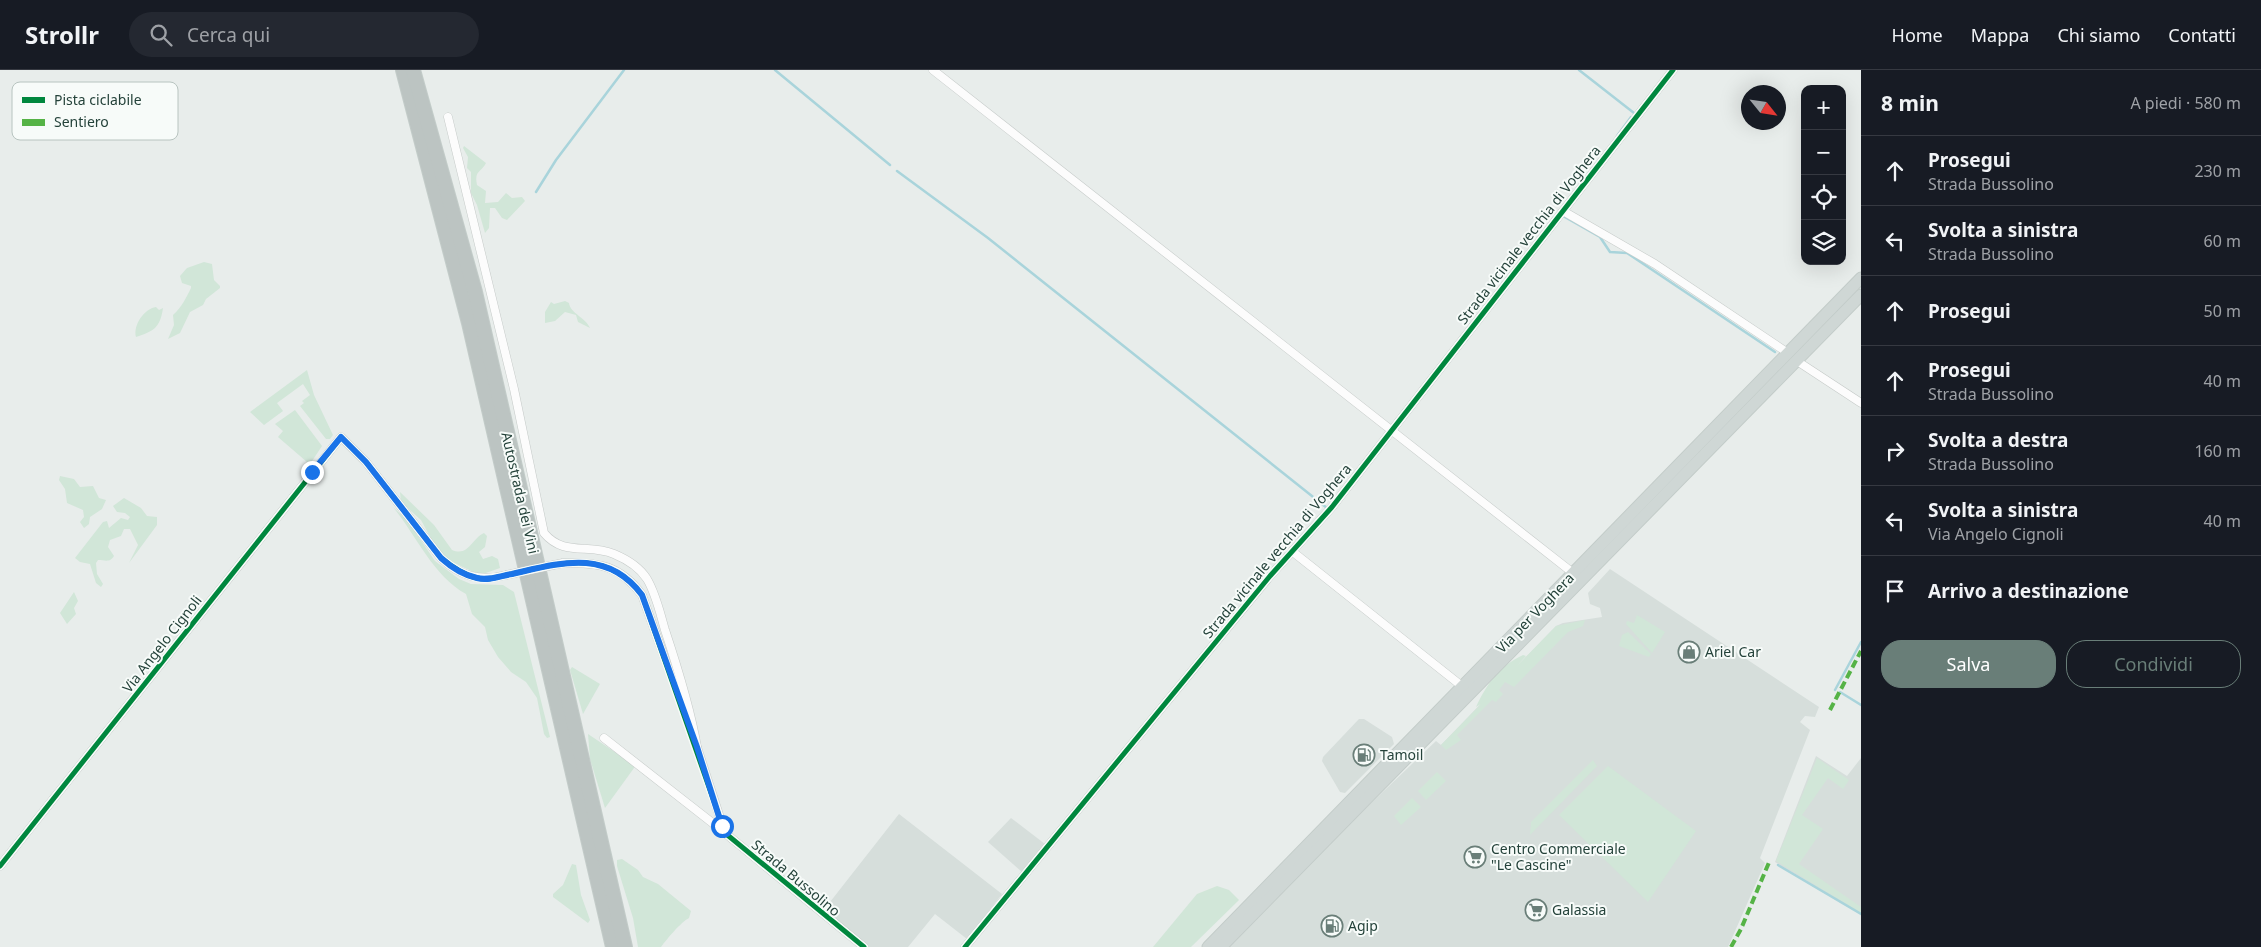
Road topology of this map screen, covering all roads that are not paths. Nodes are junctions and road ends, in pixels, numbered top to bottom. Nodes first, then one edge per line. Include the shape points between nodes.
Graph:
1 (403, 70) edge
2 (413, 70) edge
3 (933, 70) edge
4 (1673, 70) edge
5 (448, 117) dead end
6 (1563, 211) junction
7 (1861, 278) edge
8 (1861, 295) edge
9 (1788, 353) junction
10 (1797, 361) junction
11 (1861, 403) edge
12 (1392, 429) junction
13 (1293, 552) junction
14 (1573, 573) junction
15 (1463, 687) junction
16 (604, 738) dead end
17 (697, 747) junction
18 (725, 833) junction
19 (0, 866) edge
20 (613, 947) edge
21 (625, 947) edge
22 (864, 947) edge
23 (965, 947) edge
24 (1208, 947) edge
25 (1221, 947) edge

1 - 20 highway, Autostrada dei Vini via 469,323
2 - 21 highway, Autostrada dei Vini via 475,292
3 - 12 street
4 - 6 street, Strada vicinale vecchia di Voghera
5 - 17 street via 514,389 544,533 563,548 605,550 619,556 647,579 691,712
6 - 9 street via 1655,264
6 - 12 street, Strada vicinale vecchia di Voghera
7 - 9 main road, Via per Voghera
8 - 10 main road, Via per Voghera
9 - 14 main road, Via per Voghera
10 - 11 street
10 - 25 main road, Via per Voghera
12 - 13 street, Strada vicinale vecchia di Voghera via 1332,508
12 - 14 street
13 - 15 street
13 - 23 street, Strada vicinale vecchia di Voghera
14 - 15 main road, Via per Voghera
15 - 24 main road, Via per Voghera
16 - 18 street, Strada Bussolino
17 - 18 street
17 - 19 street, Via Angelo Cignoli, bridge via 642,595 628,578 600,564 563,563 492,579 478,579 452,568 366,462 341,437
18 - 22 street, Strada Bussolino

